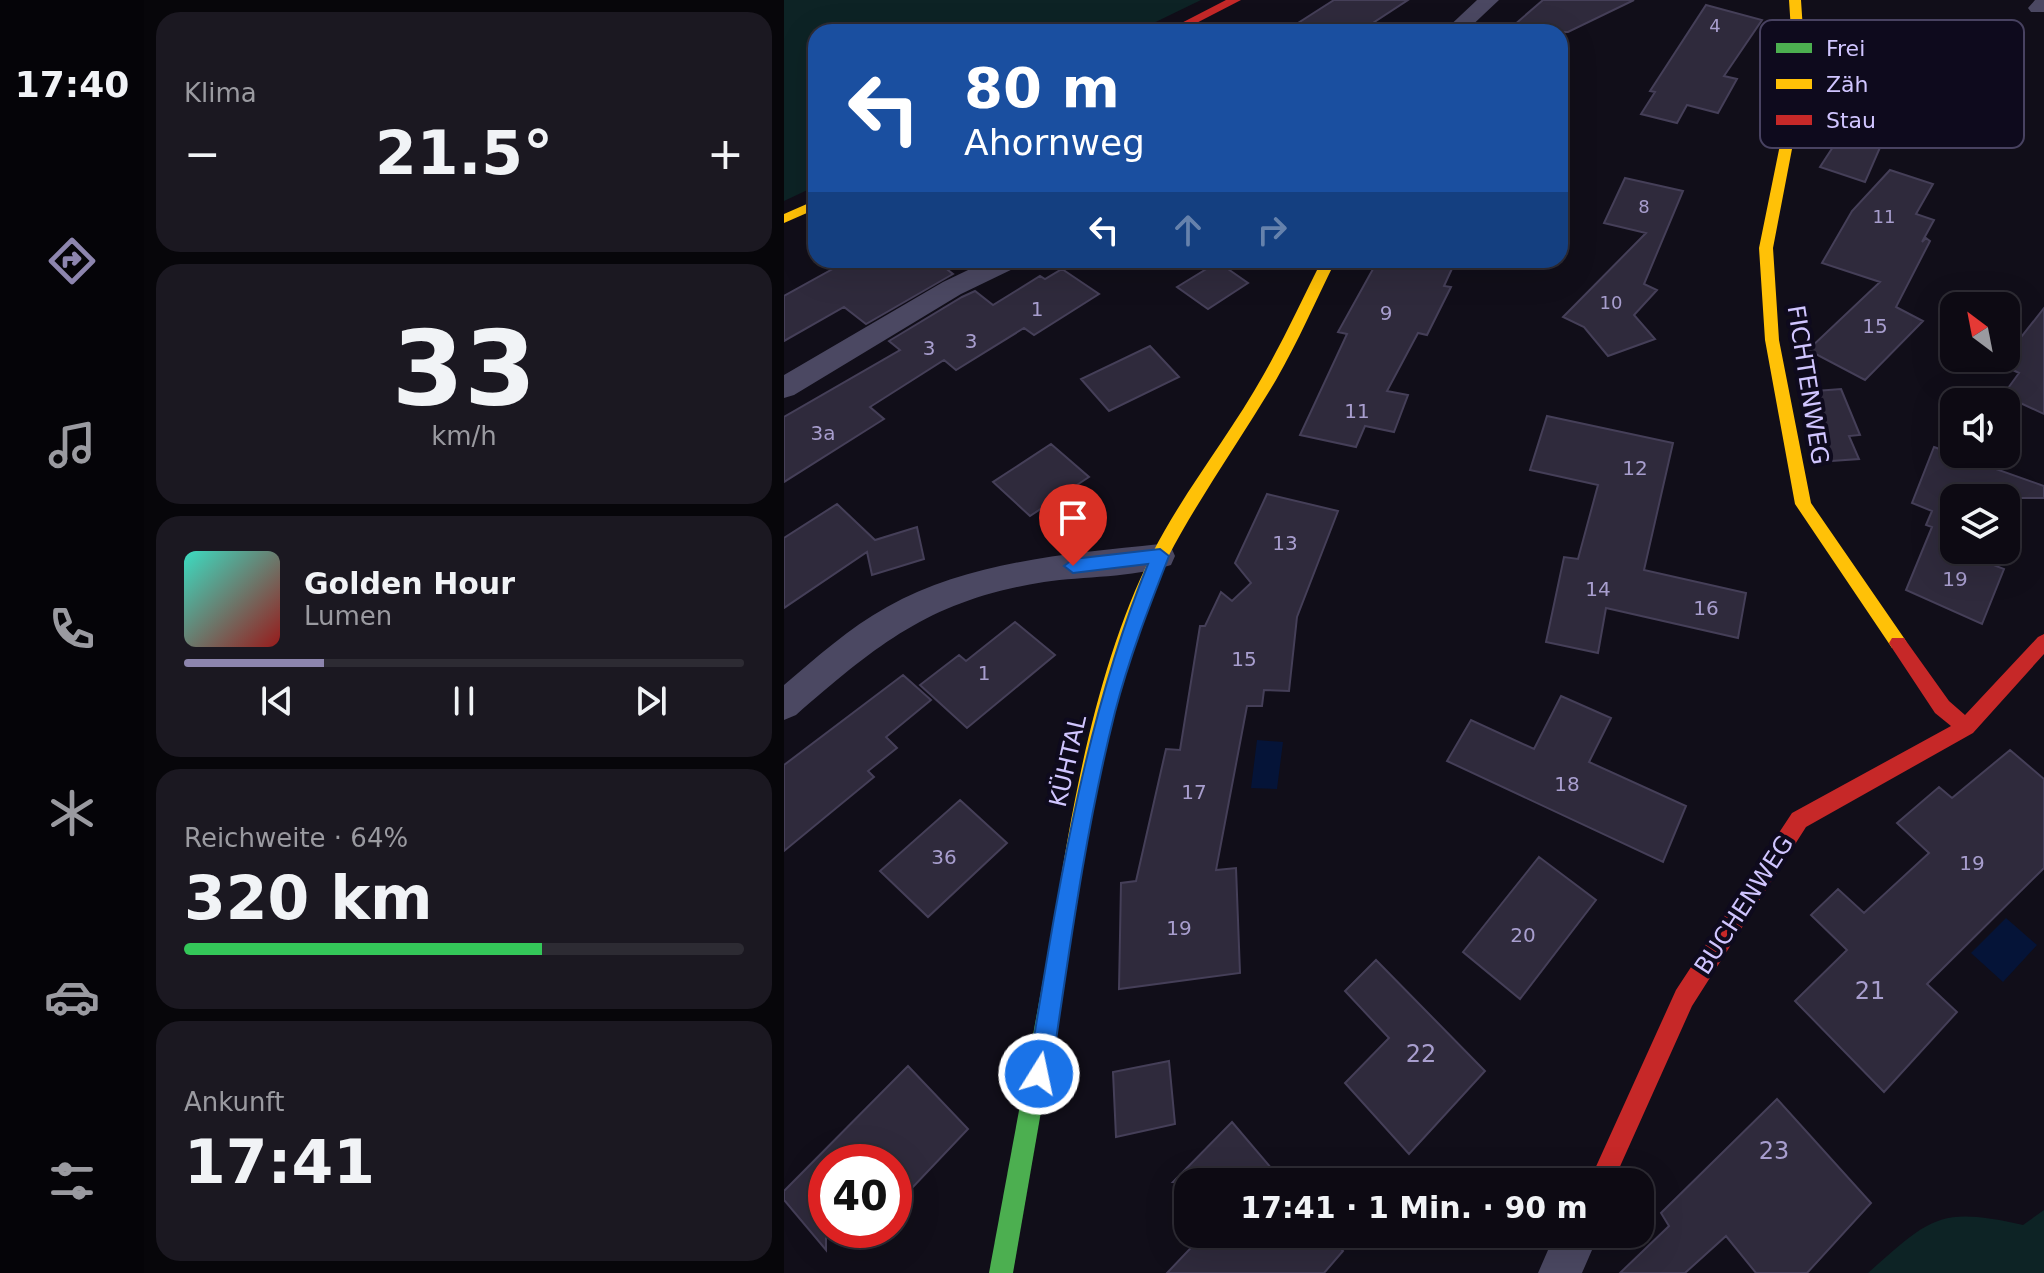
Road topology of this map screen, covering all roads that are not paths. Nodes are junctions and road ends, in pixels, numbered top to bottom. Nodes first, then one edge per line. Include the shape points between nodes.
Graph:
1 (1235, 0) edge
2 (1489, 0) edge
3 (1795, 0) edge
4 (1796, 20) edge
5 (1186, 24) edge
6 (1462, 24) edge
7 (1786, 148) edge
8 (808, 208) edge
9 (784, 219) edge
10 (993, 268) edge
11 (1325, 268) edge
12 (784, 388) edge
13 (1160, 556) junction
14 (2044, 642) edge
15 (784, 705) edge
16 (1966, 727) junction
17 (1607, 1168) edge
18 (1571, 1248) edge
19 (1001, 1273) edge
20 (1560, 1273) edge

1 - 5 street
2 - 6 street
3 - 4 street, FICHTENWEG
7 - 16 street, FICHTENWEG via 1766,248 1772,340 1803,504 1942,707
8 - 9 street
10 - 12 street
11 - 13 street, KÜHTAL via 1271,375
13 - 15 street via 1044,569 965,585 880,628
13 - 19 street, KÜHTAL via 1129,633 1099,743
14 - 16 street, BUCHENWEG
16 - 17 street, BUCHENWEG via 1799,820 1684,998
18 - 20 street

